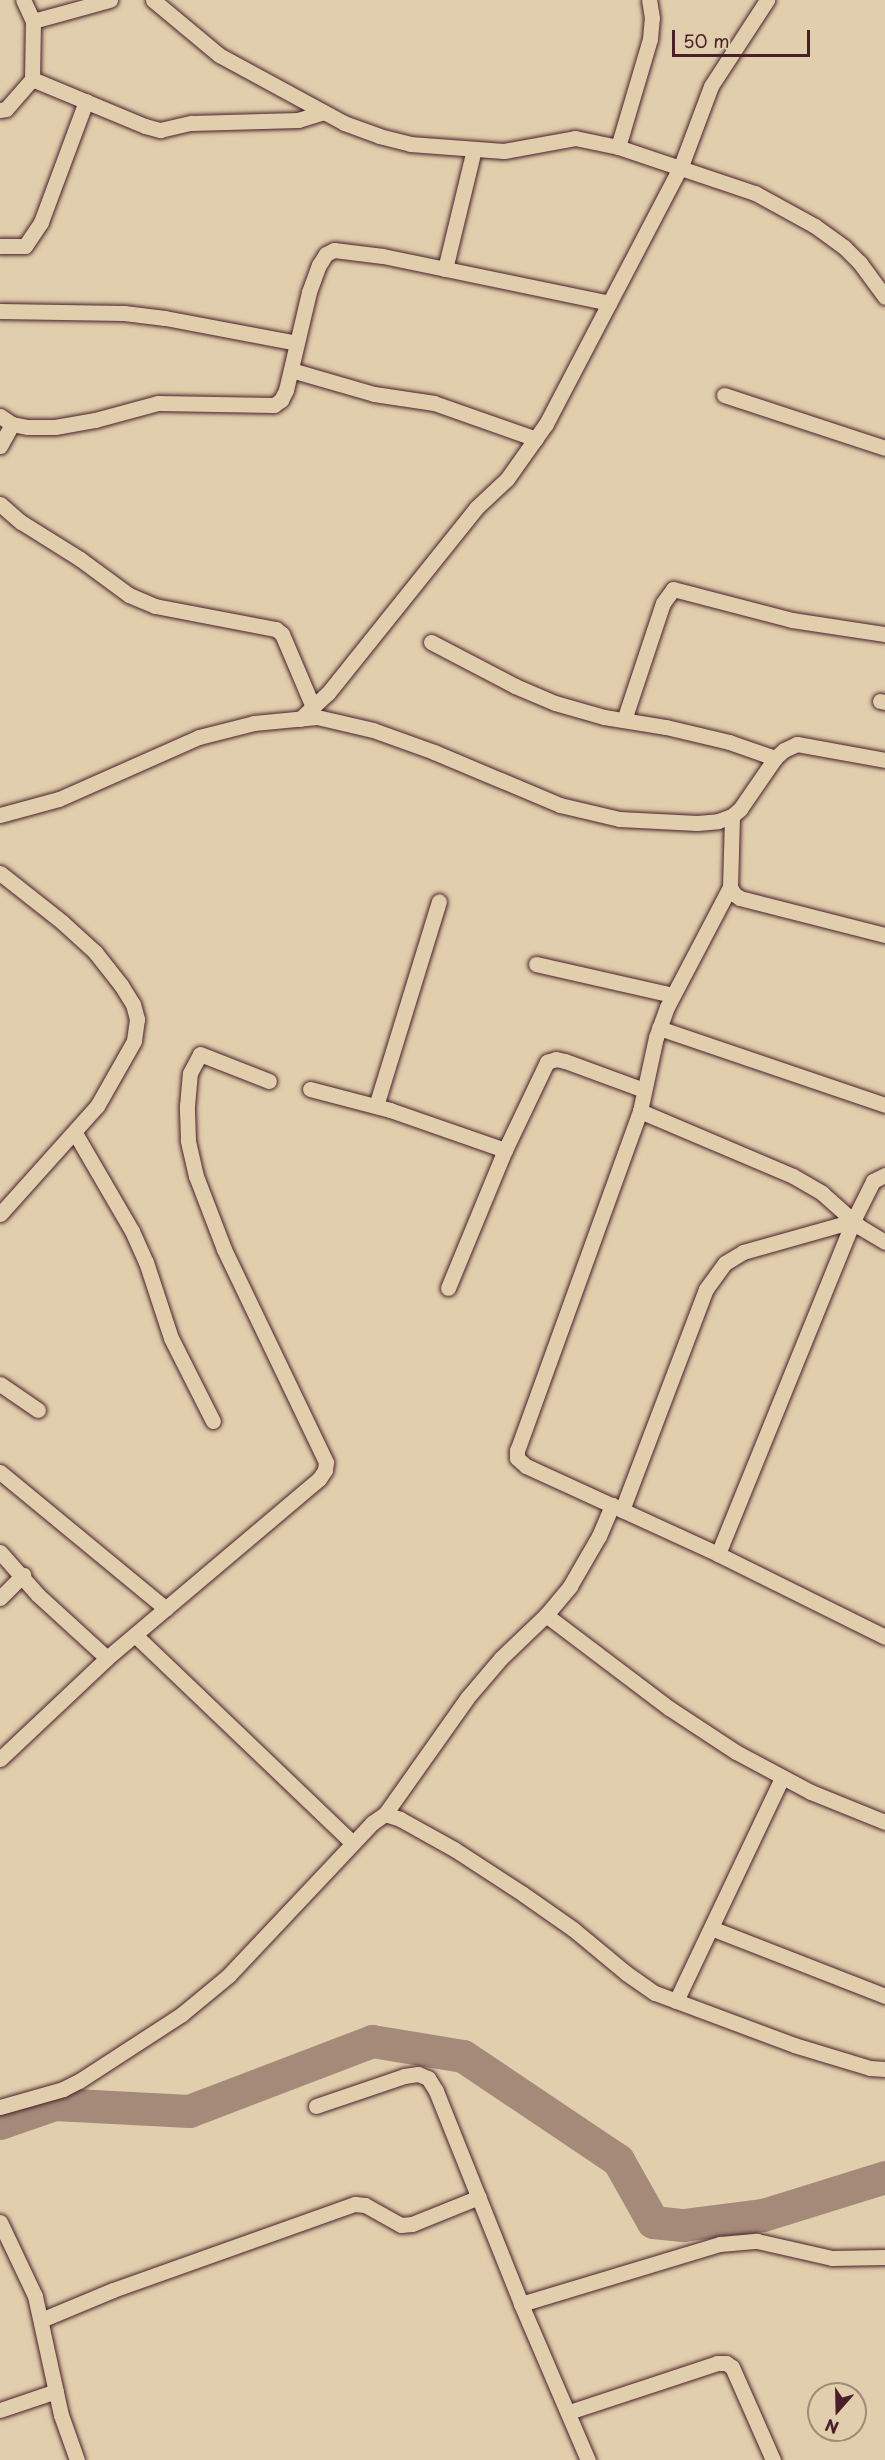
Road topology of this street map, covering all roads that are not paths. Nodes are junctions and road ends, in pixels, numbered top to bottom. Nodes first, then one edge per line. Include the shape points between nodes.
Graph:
1 (22, 0) edge
2 (110, 0) edge
3 (153, 0) edge
4 (649, 0) edge
5 (767, 0) edge
6 (33, 21) junction
7 (32, 79) junction
8 (86, 101) junction
9 (0, 110) edge
10 (324, 112) junction
11 (618, 147) junction
12 (474, 149) junction
13 (681, 166) junction
14 (0, 246) edge
15 (445, 269) junction
16 (885, 297) edge
17 (609, 303) junction
18 (0, 311) edge
19 (297, 343) junction
20 (291, 370) junction
21 (724, 394) dead end
22 (6, 420) edge
23 (536, 440) junction
24 (0, 446) edge
25 (885, 448) edge
26 (0, 504) edge
27 (885, 634) edge
28 (431, 642) dead end
29 (315, 712) junction
30 (624, 720) junction
31 (775, 759) junction
32 (885, 760) edge
33 (0, 815) edge
34 (732, 816) junction
35 (0, 873) edge
36 (730, 887) junction
37 (439, 901) dead end
38 (885, 935) edge
39 (536, 964) dead end
40 (673, 995) junction
41 (659, 1028) junction
42 (268, 1080) dead end
43 (310, 1089) dead end
44 (644, 1090) junction
45 (885, 1105) edge
46 (376, 1106) junction
47 (640, 1111) junction
48 (75, 1133) junction
49 (505, 1149) junction
50 (884, 1171) edge
51 (0, 1214) edge
52 (853, 1221) junction
53 (885, 1242) edge
54 (448, 1288) dead end
55 (0, 1384) edge
56 (38, 1410) dead end
57 (213, 1422) dead end
58 (0, 1472) edge
59 (617, 1508) junction
60 (0, 1552) edge
61 (718, 1554) junction
62 (23, 1575) junction
63 (0, 1598) edge
64 (166, 1609) junction
65 (546, 1615) junction
66 (135, 1635) junction
67 (885, 1637) edge
68 (107, 1658) junction
69 (0, 1759) edge
70 (782, 1778) junction
71 (385, 1814) junction
72 (885, 1822) edge
73 (353, 1843) junction
74 (711, 1928) junction
75 (885, 1995) edge
76 (676, 2001) junction
77 (885, 2068) edge
78 (316, 2106) dead end
79 (0, 2107) edge
80 (479, 2197) junction
81 (0, 2222) edge
82 (885, 2257) edge
83 (521, 2304) junction
84 (41, 2320) junction
85 (56, 2391) junction
86 (0, 2410) edge
87 (569, 2412) junction
88 (77, 2460) edge
89 (588, 2460) edge
90 (773, 2460) edge

1 - 6 street
2 - 6 street
3 - 10 street via 219,55
4 - 11 street via 650,39
5 - 13 street via 711,86
6 - 7 street
7 - 8 street
7 - 9 street via 6,109
8 - 10 street via 160,130 191,123 298,120
8 - 14 street via 41,222 25,246
10 - 12 street via 379,136 410,144
11 - 12 street via 575,138 504,151
11 - 13 street
12 - 15 street
13 - 16 street via 755,193 791,212 844,247
13 - 17 street
15 - 17 street
15 - 19 street via 334,250 319,265
17 - 23 street
18 - 19 street via 124,313
19 - 20 street
20 - 22 street via 286,390 274,405 158,403 55,427 28,427
20 - 23 street via 374,394 434,403
21 - 25 street
22 - 24 street
23 - 29 street via 507,478 476,508
26 - 29 street via 129,595 154,606 276,629 282,634
27 - 30 street via 792,620 673,589 663,603
28 - 30 street via 555,703
29 - 33 street via 300,719 254,723 199,737 58,799
29 - 34 street via 434,752 560,805 619,819 697,823
30 - 31 street via 729,742
31 - 32 street via 797,744
31 - 34 street
34 - 36 street
35 - 48 street via 95,952 133,1004 137,1019 134,1041 97,1106
36 - 38 street via 740,898
36 - 40 street
37 - 46 street
39 - 40 street
40 - 41 street
41 - 44 street
41 - 45 street
42 - 64 street via 200,1054 190,1073 188,1140 196,1176 224,1250 322,1453 325,1470
43 - 46 street
44 - 47 street
44 - 49 street via 565,1061 547,1062
46 - 49 street
47 - 52 street via 793,1176 822,1193
47 - 59 street via 517,1450 517,1458 526,1466
48 - 51 street
48 - 57 street via 132,1232 171,1338
49 - 54 street
50 - 52 street via 873,1181
52 - 53 street
52 - 59 street via 743,1252 725,1263 706,1289
52 - 61 street
55 - 56 street
58 - 64 street
59 - 61 street
59 - 65 street via 584,1564
60 - 62 street
61 - 67 street
62 - 63 street
62 - 68 street via 38,1595
64 - 66 street
65 - 70 street via 669,1708
65 - 71 street via 467,1698
66 - 68 street
66 - 73 street
68 - 69 street
70 - 72 street
70 - 74 street
71 - 73 street
71 - 76 street via 454,1849 573,1929 640,1983
73 - 79 street via 228,1976 182,2014 79,2081
74 - 75 street
74 - 76 street
76 - 77 street via 794,2045 870,2068
78 - 80 street via 404,2076 418,2074 428,2078
80 - 83 street
80 - 84 street via 401,2225 365,2205 355,2204 113,2290
81 - 84 street via 35,2296
82 - 83 street via 832,2258 757,2241 720,2244
83 - 87 street
84 - 85 street
85 - 86 street
85 - 88 street
87 - 89 street
87 - 90 street via 726,2363 732,2367

